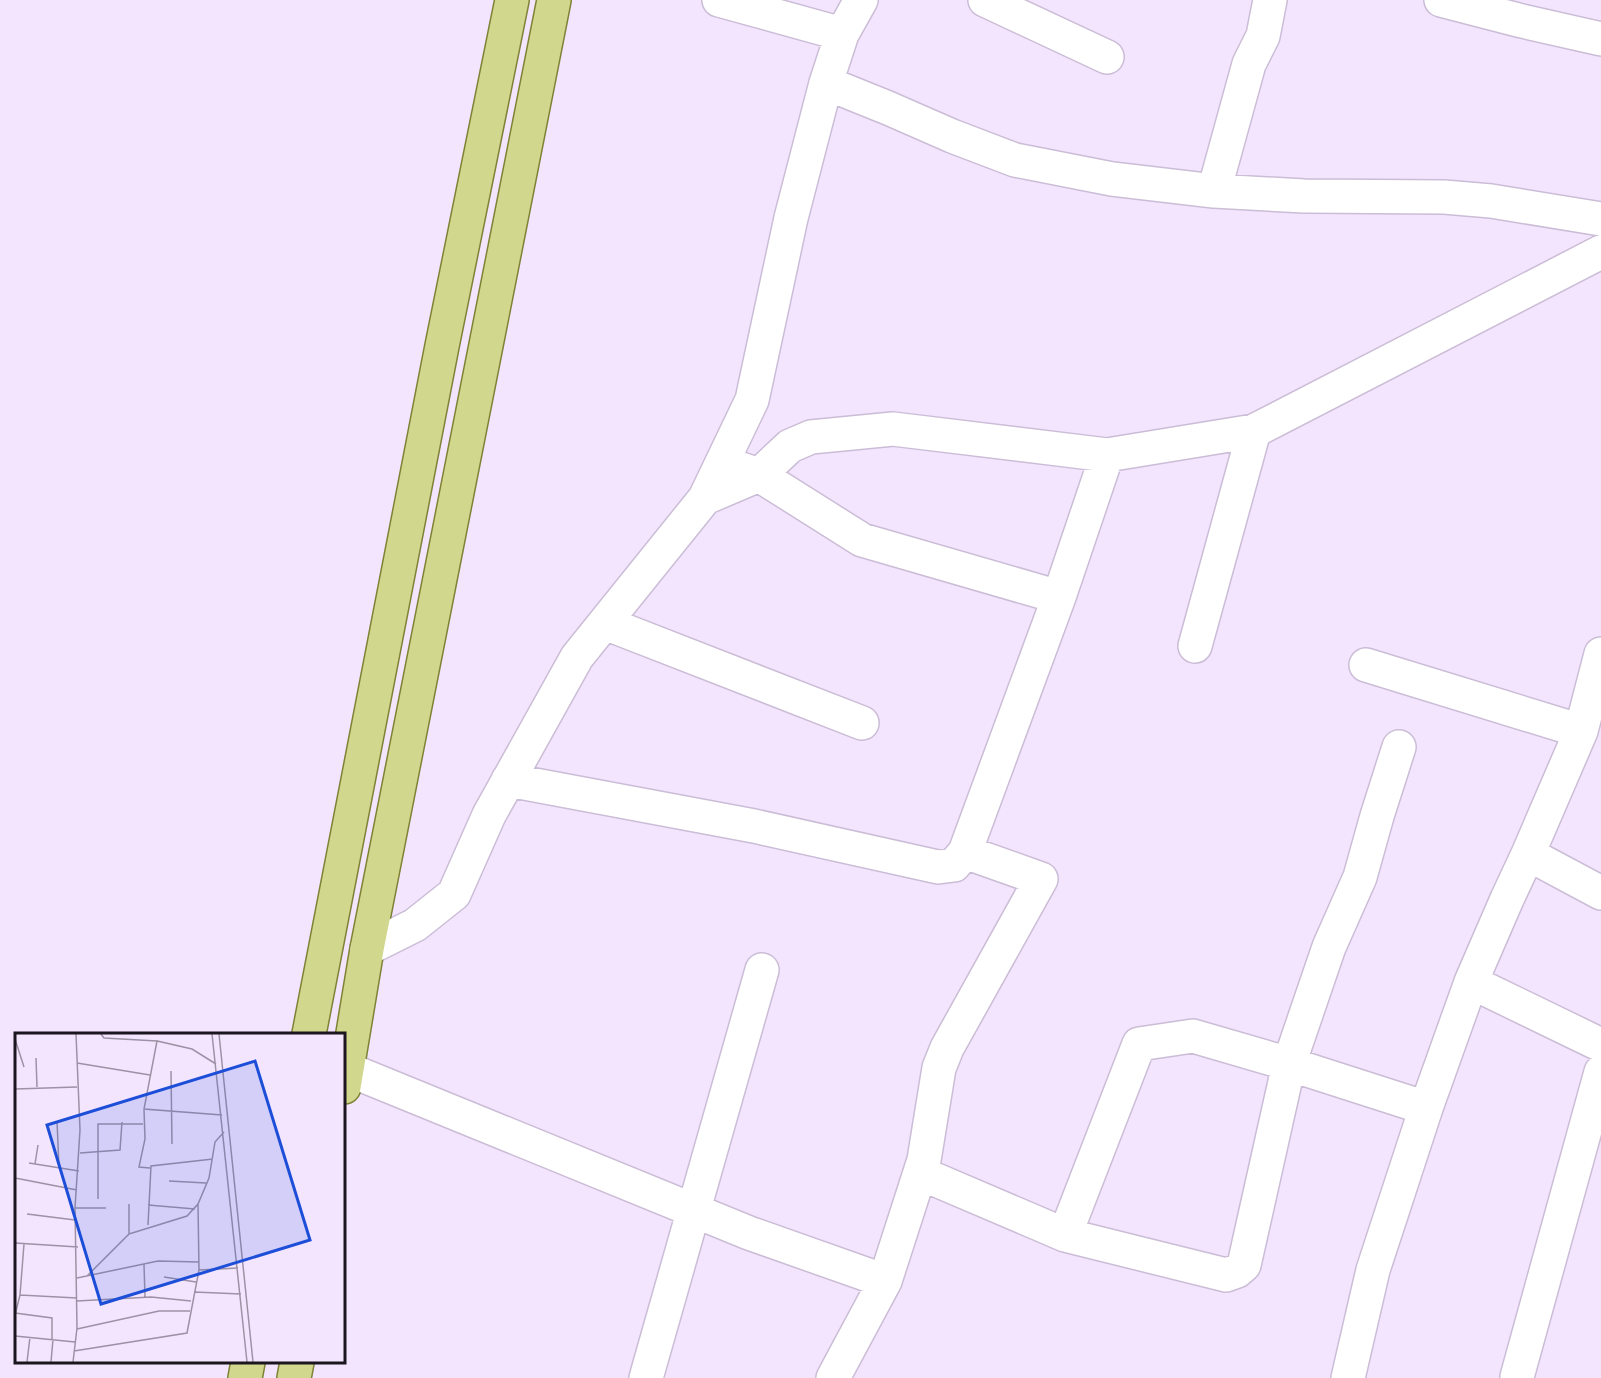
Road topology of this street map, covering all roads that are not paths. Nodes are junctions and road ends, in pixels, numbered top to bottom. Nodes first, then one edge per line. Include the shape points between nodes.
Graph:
1 (512, 0) edge
2 (554, 0) edge
3 (719, 0) edge
4 (861, 0) edge
5 (985, 0) edge
6 (1270, 0) edge
7 (1441, 0) edge
8 (842, 34) junction
9 (1601, 39) edge
10 (1107, 57) dead end
11 (826, 83) junction
12 (1214, 191) junction
13 (1601, 219) edge
14 (1601, 252) edge
15 (1254, 431) junction
16 (1107, 454) junction
17 (722, 461) junction
18 (759, 476) junction
19 (705, 498) junction
20 (1059, 597) junction
21 (605, 623) junction
22 (1195, 646) dead end
23 (1601, 654) edge
24 (1366, 665) dead end
25 (862, 723) dead end
26 (1581, 731) junction
27 (1399, 747) dead end
28 (508, 780) junction
29 (966, 852) junction
30 (1528, 854) junction
31 (1601, 893) edge
32 (367, 950) junction
33 (762, 970) dead end
34 (1471, 982) junction
35 (309, 1033) edge
36 (1601, 1045) edge
37 (1288, 1064) junction
38 (1601, 1072) edge
39 (345, 1078) edge
40 (1426, 1108) junction
41 (920, 1173) junction
42 (695, 1211) junction
43 (1065, 1235) junction
44 (885, 1281) junction
45 (248, 1363) edge
46 (297, 1363) edge
47 (1517, 1377) edge
48 (245, 1378) edge
49 (294, 1378) edge
50 (646, 1378) edge
51 (833, 1378) edge
52 (1348, 1378) edge

1 - 35 main road
2 - 32 main road
3 - 8 street
4 - 8 street
5 - 10 street
6 - 12 street via 1263,36 1249,64
7 - 9 street
8 - 11 street
11 - 12 street via 1015,160
11 - 17 street via 791,218 752,400
12 - 13 street via 1444,197
14 - 15 street
15 - 16 street
15 - 22 street
16 - 18 street via 893,429 811,437 790,446
16 - 20 street
17 - 18 street
17 - 19 street
18 - 19 street
18 - 20 street via 862,540
19 - 21 street
20 - 29 street
21 - 25 street
21 - 28 street via 578,657
23 - 26 street
24 - 26 street
26 - 30 street
27 - 37 street via 1360,877 1329,947
28 - 29 street via 754,826 938,867 954,865
28 - 32 street via 454,894 415,925
29 - 41 street via 1041,879 939,1068
30 - 31 street
30 - 34 street
32 - 39 main road
33 - 42 street
34 - 36 street
34 - 40 street
37 - 40 street
37 - 43 street via 1193,1036 1139,1044
37 - 43 street via 1244,1265 1237,1271 1226,1275
38 - 47 street
39 - 42 street
40 - 52 street via 1373,1270
41 - 43 street
41 - 44 street
42 - 44 street
42 - 50 street
44 - 51 street
45 - 48 main road
46 - 49 main road

